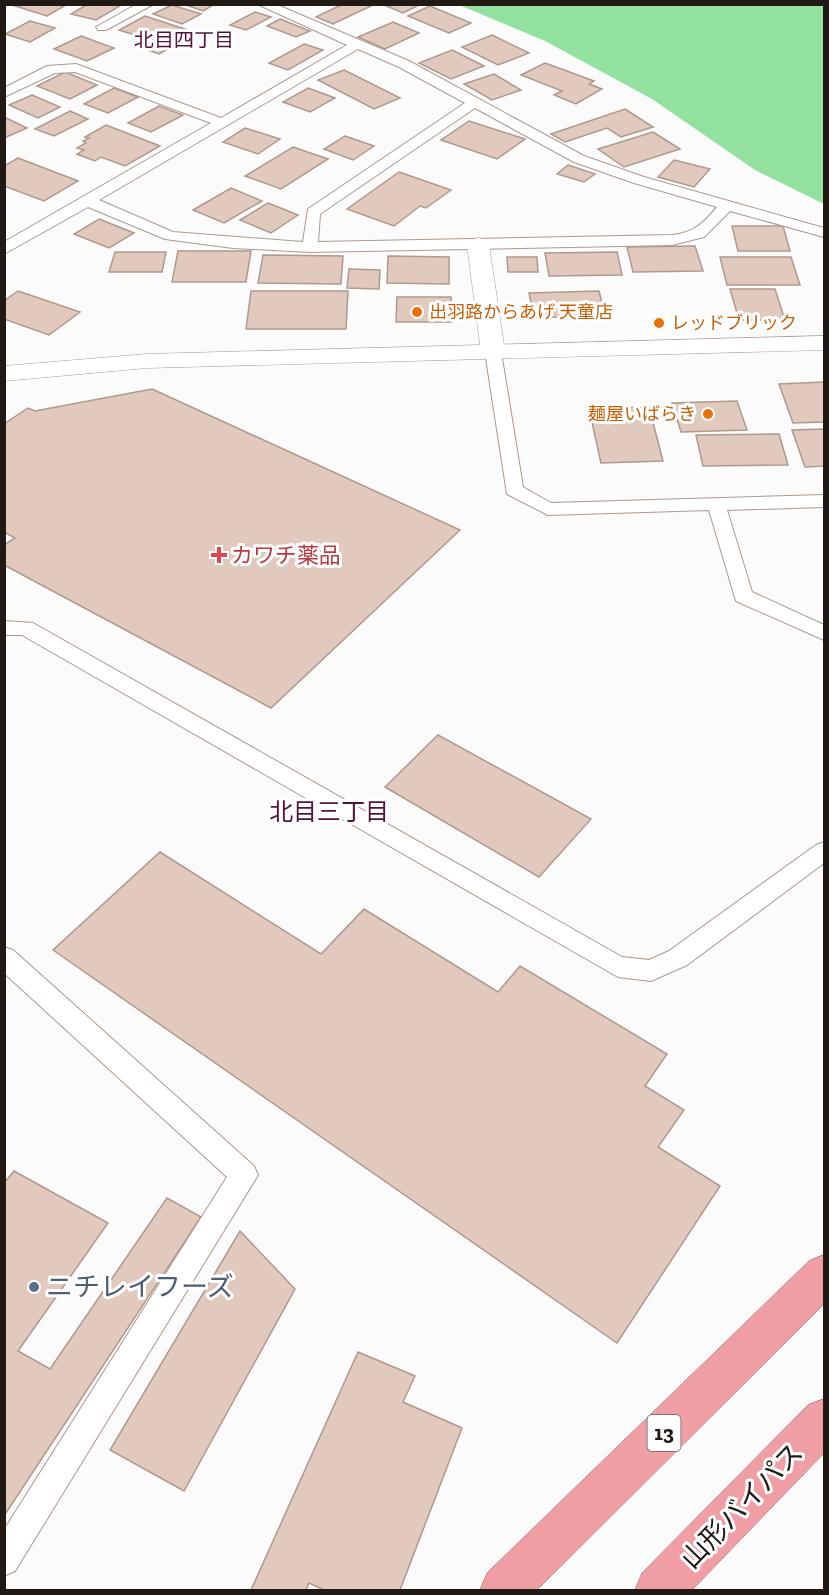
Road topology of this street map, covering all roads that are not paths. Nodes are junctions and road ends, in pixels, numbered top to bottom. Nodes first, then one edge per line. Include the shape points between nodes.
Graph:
1 (148, 4) edge
2 (263, 4) edge
3 (102, 27) dead end
4 (356, 45) junction
5 (4, 93) edge
6 (474, 103) junction
7 (223, 123) junction
8 (87, 201) junction
9 (727, 205) junction
10 (825, 233) edge
11 (478, 245) junction
12 (310, 247) junction
13 (4, 249) edge
14 (825, 343) edge
15 (493, 352) junction
16 (4, 374) edge
17 (825, 501) edge
18 (716, 503) junction
19 (4, 628) edge
20 (825, 633) edge
21 (825, 851) edge
22 (4, 957) edge
23 (825, 1275) edge
24 (825, 1421) edge
25 (4, 1560) edge
26 (504, 1590) edge
27 (659, 1590) edge

1 - 3 lane
2 - 4 lane
4 - 6 lane via 404,64
4 - 7 lane
5 - 7 lane via 52,69 76,68
6 - 9 lane via 579,159
6 - 12 lane via 313,212
7 - 8 lane
8 - 12 lane via 170,236
8 - 13 lane
9 - 10 lane
9 - 11 lane via 705,232 691,238
11 - 12 lane
11 - 15 street
14 - 15 street
15 - 16 street via 147,361
15 - 18 lane via 514,489 548,509
17 - 18 lane
18 - 20 lane via 743,596
19 - 21 lane via 26,628 618,967 651,971 678,958
22 - 25 lane via 244,1175
23 - 26 highway, 13
24 - 27 highway, 山形バイパス

